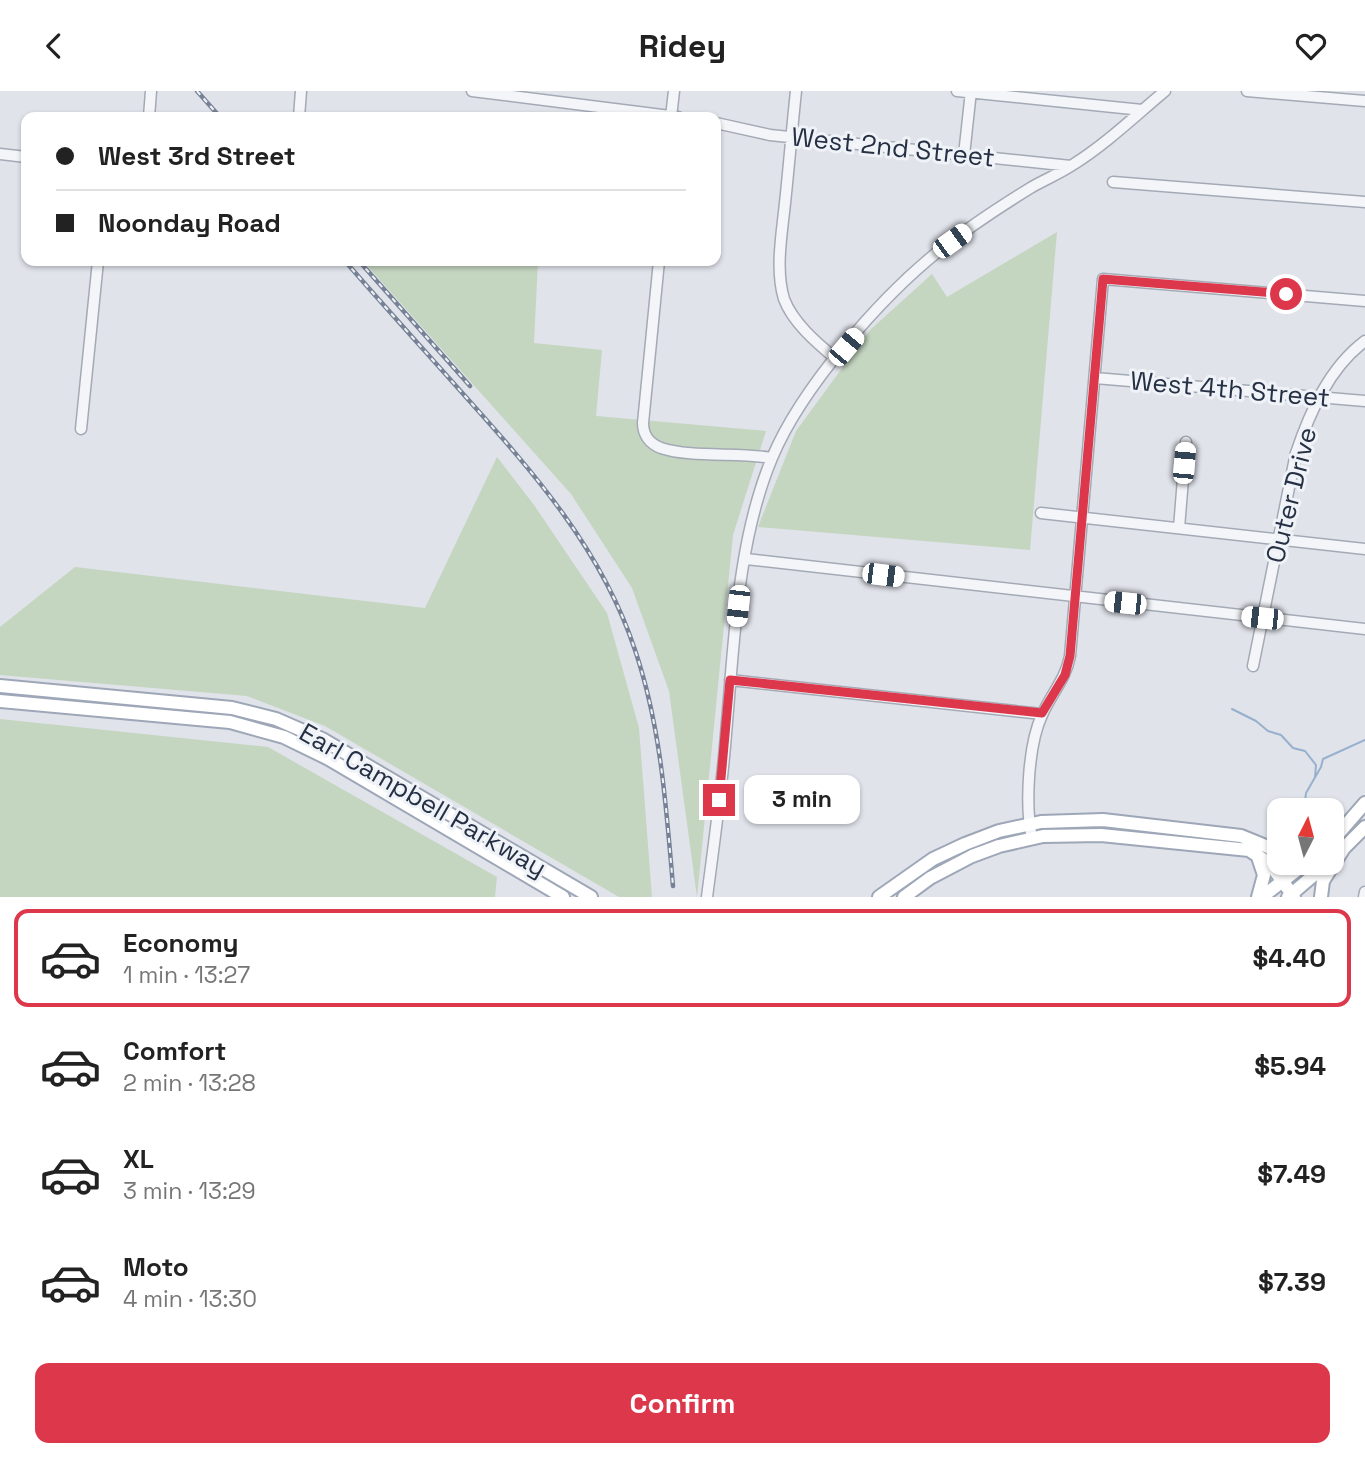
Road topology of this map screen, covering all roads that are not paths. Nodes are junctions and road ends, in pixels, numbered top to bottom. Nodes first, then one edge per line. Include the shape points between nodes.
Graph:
1 (151, 91) edge
2 (301, 91) edge
3 (472, 91) edge
4 (579, 91) edge
5 (674, 91) edge
6 (796, 91) edge
7 (957, 91) edge
8 (1165, 91) edge
9 (1247, 91) edge
10 (486, 92) edge
11 (971, 92) edge
12 (1365, 101) edge
13 (577, 104) junction
14 (1142, 110) junction
15 (149, 112) edge
16 (299, 112) edge
17 (637, 112) edge
18 (674, 112) edge
19 (721, 124) edge
20 (792, 137) junction
21 (0, 154) edge
22 (964, 155) junction
23 (21, 156) edge
24 (1071, 166) junction
25 (1113, 183) dead end
26 (1365, 202) edge
27 (97, 266) edge
28 (659, 266) edge
29 (1365, 301) edge
30 (1365, 341) edge
31 (836, 359) junction
32 (1095, 378) junction
33 (1320, 397) junction
34 (1365, 401) edge
35 (81, 429) dead end
36 (1186, 442) dead end
37 (772, 458) junction
38 (1041, 513) dead end
39 (1081, 519) junction
40 (1179, 528) junction
41 (1277, 540) junction
42 (1365, 549) edge
43 (746, 559) junction
44 (1076, 598) junction
45 (1262, 618) junction
46 (1365, 629) edge
47 (1253, 666) dead end
48 (730, 680) junction
49 (0, 686) edge
50 (0, 701) edge
51 (232, 708) junction
52 (1042, 713) junction
53 (230, 722) junction
54 (1365, 803) edge
55 (1103, 820) junction
56 (1028, 824) junction
57 (1146, 825) junction
58 (1365, 827) edge
59 (1344, 830) edge
60 (1162, 834) junction
61 (1101, 835) junction
62 (1189, 836) junction
63 (1032, 838) junction
64 (1344, 838) edge
65 (1144, 839) junction
66 (1267, 847) edge
67 (1257, 854) junction
68 (1286, 875) edge
69 (1291, 875) edge
70 (1316, 875) edge
71 (1325, 875) edge
72 (1287, 878) junction
73 (1365, 892) edge
74 (1295, 895) edge
75 (563, 897) edge
76 (591, 897) edge
77 (707, 897) edge
78 (879, 897) edge
79 (904, 897) edge
80 (1260, 897) edge
81 (1321, 897) edge
82 (1364, 897) edge

1 - 15 street
2 - 16 street
3 - 10 street
4 - 13 street
5 - 18 street
6 - 20 street
7 - 11 street
8 - 14 street
9 - 12 street
10 - 13 street
11 - 14 street
11 - 22 street
13 - 17 street
14 - 24 street
19 - 20 street, West 2nd Street
20 - 22 street, West 2nd Street
20 - 31 street via 780,263 785,299 809,335
21 - 23 street
22 - 24 street, West 2nd Street
24 - 31 street via 939,251 886,299
25 - 26 street
27 - 35 street
28 - 37 street via 643,423 646,436 661,448 678,451
29 - 32 street via 1103,279
30 - 33 street, Outer Drive via 1339,367
31 - 37 street via 801,405
32 - 33 street, West 4th Street
32 - 39 street
33 - 34 street, West 4th Street
33 - 41 street, Outer Drive via 1296,453
36 - 40 street
37 - 43 street via 750,527
38 - 39 street
39 - 40 street
39 - 44 street
40 - 41 street
41 - 42 street
41 - 45 street, Outer Drive
43 - 44 street
43 - 48 street
44 - 45 street
44 - 52 street via 1067,669
45 - 46 street
45 - 47 street, Outer Drive
48 - 52 street
48 - 77 street
49 - 51 main road, Earl Campbell Parkway
50 - 53 main road, Earl Campbell Parkway
51 - 53 main road
51 - 76 main road, Earl Campbell Parkway via 276,719 323,739
52 - 56 street via 1034,740
53 - 75 main road, Earl Campbell Parkway via 275,733 312,750
54 - 59 main road
55 - 56 main road
55 - 57 main road
55 - 61 main road
56 - 63 street
56 - 78 main road via 944,853
57 - 60 main road
57 - 65 main road
58 - 64 main road
60 - 62 main road
60 - 65 main road
61 - 63 main road
61 - 65 main road
62 - 66 main road via 1247,837
62 - 67 main road
63 - 79 main road via 964,860
67 - 72 main road
67 - 80 main road via 1264,875
68 - 72 main road
69 - 72 main road
70 - 74 main road
71 - 81 main road
72 - 74 main road
72 - 80 main road
73 - 82 street

